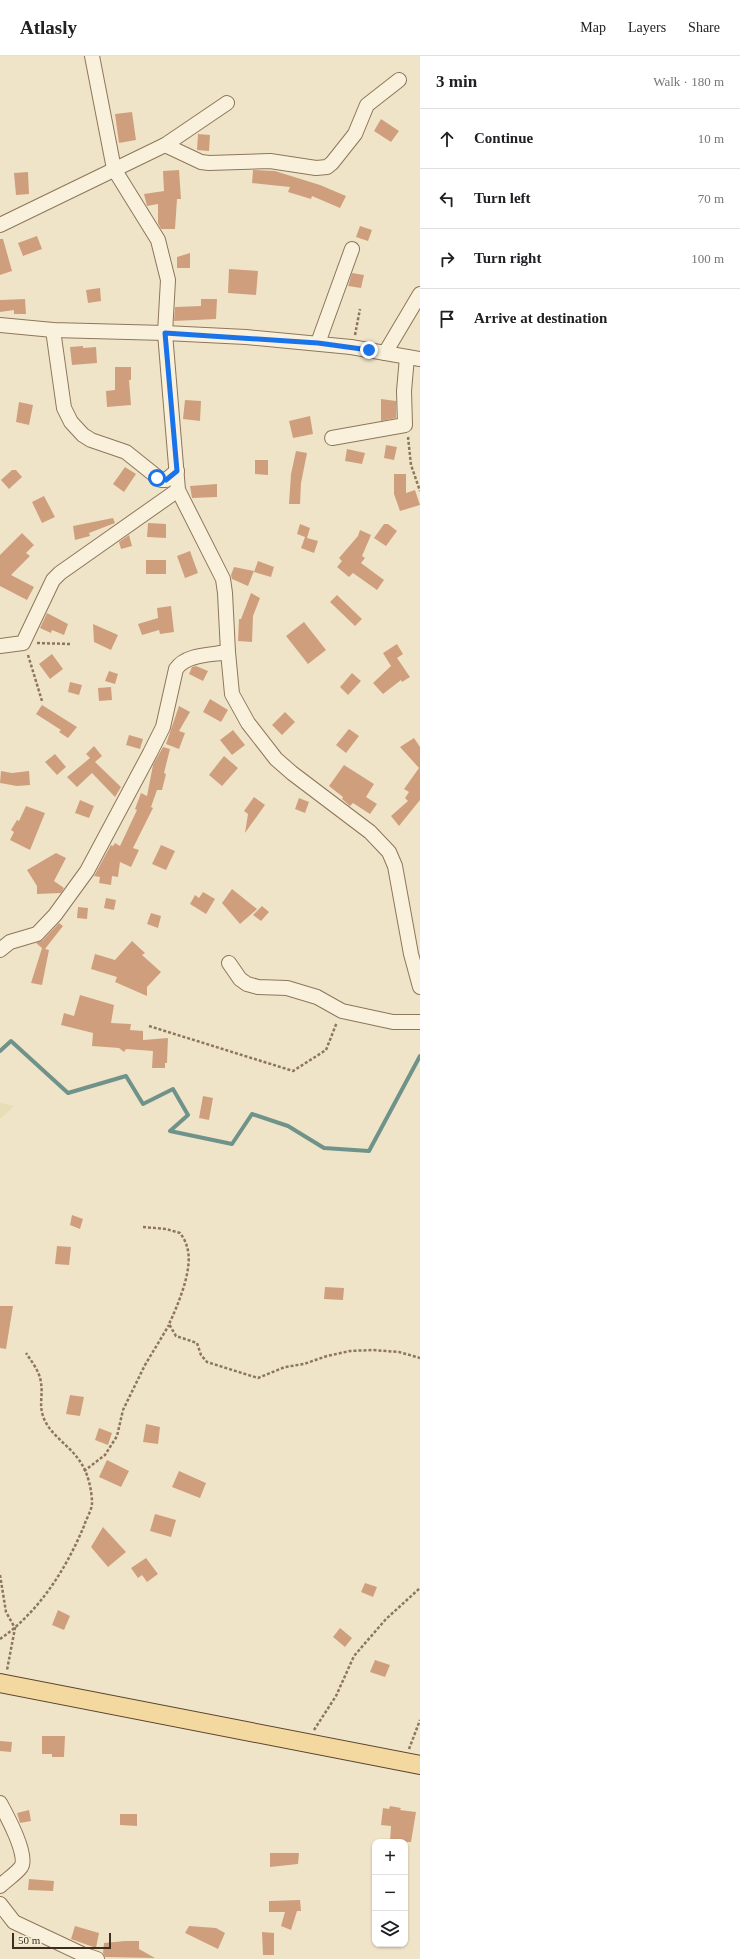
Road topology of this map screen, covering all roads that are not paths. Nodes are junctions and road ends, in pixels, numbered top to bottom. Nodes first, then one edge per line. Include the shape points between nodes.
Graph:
1 (92, 56) edge
2 (399, 80) dead end
3 (227, 103) dead end
4 (165, 145) junction
5 (114, 168) junction
6 (0, 225) edge
7 (352, 249) dead end
8 (420, 294) edge
9 (0, 325) edge
10 (53, 330) junction
11 (165, 333) junction
12 (318, 343) junction
13 (385, 353) junction
14 (414, 358) edge
15 (332, 438) dead end
16 (177, 471) junction
17 (178, 490) junction
18 (0, 647) edge
19 (228, 652) junction
20 (0, 950) edge
21 (229, 963) dead end
22 (420, 987) edge
23 (420, 1022) edge
24 (2, 1684) edge
25 (412, 1764) edge
26 (0, 1803) edge
27 (0, 1886) edge
28 (0, 1904) edge
29 (97, 1959) edge

1 - 5 street
2 - 4 street via 366,105 355,134 327,167 316,168 270,161 208,163
3 - 4 street
4 - 5 street
5 - 6 street
5 - 11 street via 158,240 168,280
7 - 12 street
8 - 13 street
9 - 10 street
10 - 11 street
10 - 16 street via 64,408 76,429 91,440 126,452 161,480 166,480
11 - 12 street
11 - 16 street
12 - 13 street
13 - 14 street
14 - 15 street via 404,391 405,425
16 - 17 street
17 - 18 street via 53,580 23,643
17 - 19 street via 223,579
19 - 20 street via 188,659 180,663 176,669 163,726 87,871 56,915 37,934 10,942
19 - 22 street via 232,694 263,744 292,773 370,832 389,852 395,866 411,954
21 - 23 street via 240,979 247,984 287,988 317,997 342,1011 393,1022
24 - 25 main road
26 - 27 street via 10,1821 23,1861 22,1867
28 - 29 street via 14,1922

